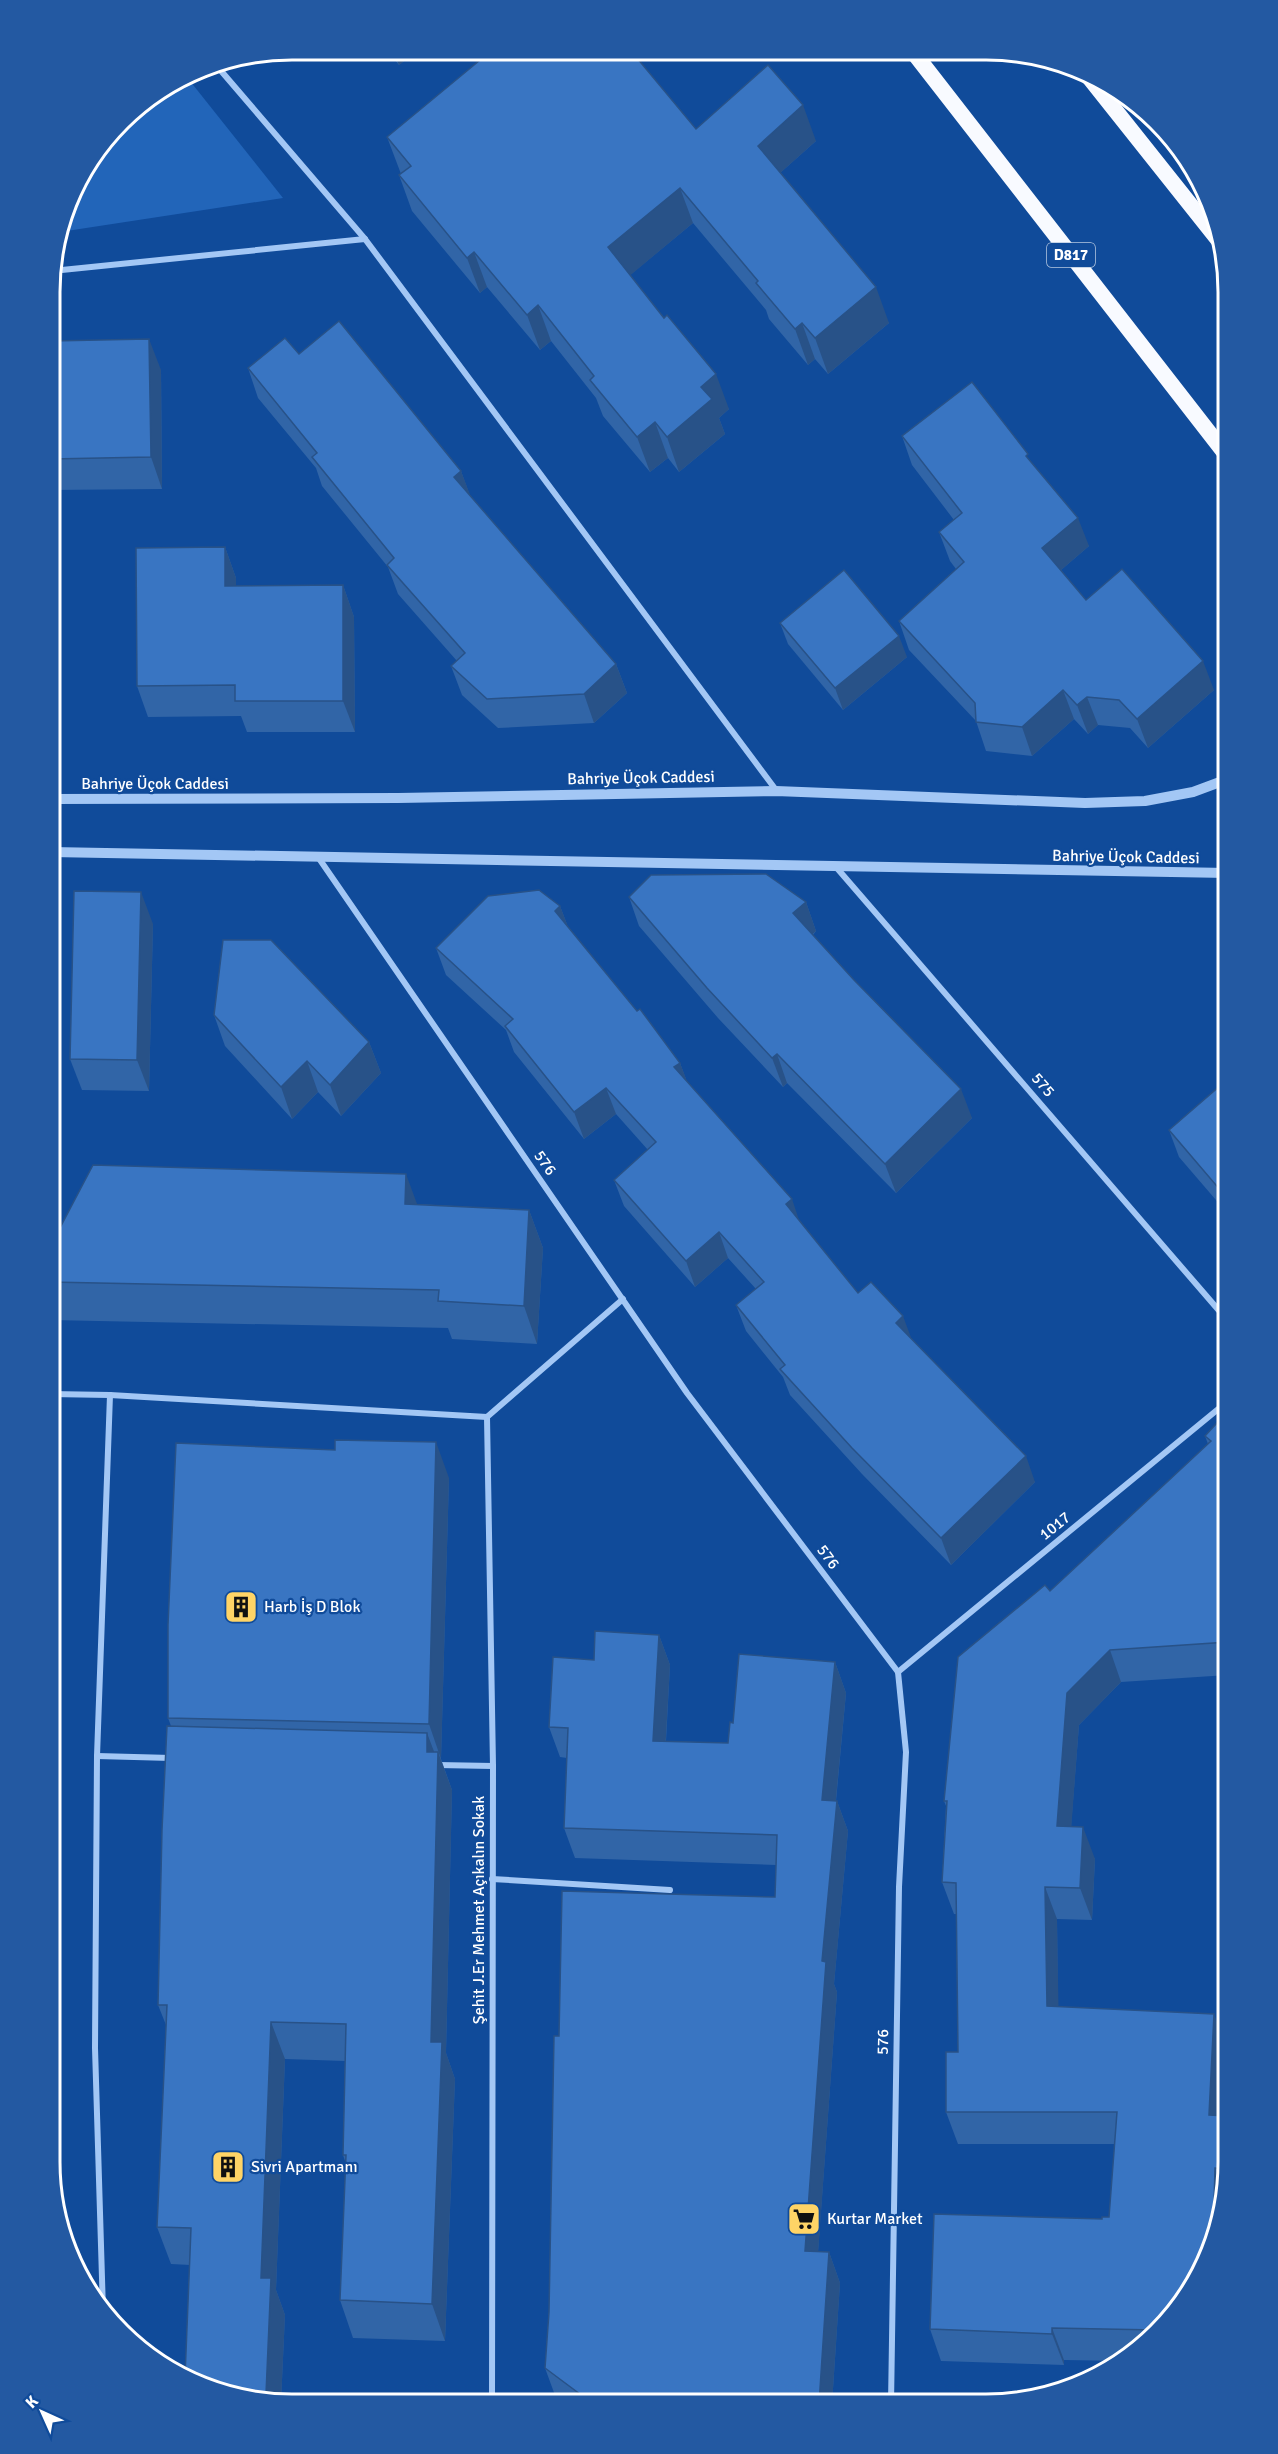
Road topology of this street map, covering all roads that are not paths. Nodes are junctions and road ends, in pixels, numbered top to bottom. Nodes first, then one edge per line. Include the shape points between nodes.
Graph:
1 (919, 60) edge
2 (222, 71) edge
3 (1098, 89) edge
4 (1209, 228) edge
5 (365, 239) junction
6 (61, 270) edge
7 (1218, 444) edge
8 (1218, 783) edge
9 (776, 791) junction
10 (60, 799) edge
11 (60, 852) edge
12 (318, 857) junction
13 (836, 867) junction
14 (1218, 873) edge
15 (623, 1299) junction
16 (1218, 1309) edge
17 (60, 1394) edge
18 (110, 1395) junction
19 (1218, 1409) edge
20 (486, 1417) junction
21 (898, 1672) junction
22 (97, 1756) junction
23 (181, 1758) edge
24 (433, 1765) edge
25 (493, 1766) junction
26 (492, 1879) junction
27 (670, 1890) dead end
28 (103, 2296) edge
29 (492, 2394) edge
30 (891, 2394) edge

1 - 7 highway, D817
2 - 5 street
3 - 4 highway
5 - 6 street
5 - 9 street
8 - 9 street, Bahriye Üçok Caddesi via 1145,801 1085,803
9 - 10 street, Bahriye Üçok Caddesi
11 - 12 street, Bahriye Üçok Caddesi
12 - 13 street, Bahriye Üçok Caddesi
12 - 15 street, 576
13 - 14 street, Bahriye Üçok Caddesi
13 - 16 street, 575
15 - 20 street
15 - 21 street, 576 via 687,1394
17 - 18 street
18 - 20 street
18 - 22 street
19 - 21 street, 1017
20 - 25 street, Şehit J.Er Mehmet Açıkalın Sokak
21 - 30 street, 576 via 906,1752 899,1887
22 - 23 street
22 - 28 street via 95,2048
24 - 25 street
25 - 26 street, Şehit J.Er Mehmet Açıkalın Sokak
26 - 27 street
26 - 29 street, Şehit J.Er Mehmet Açıkalın Sokak

